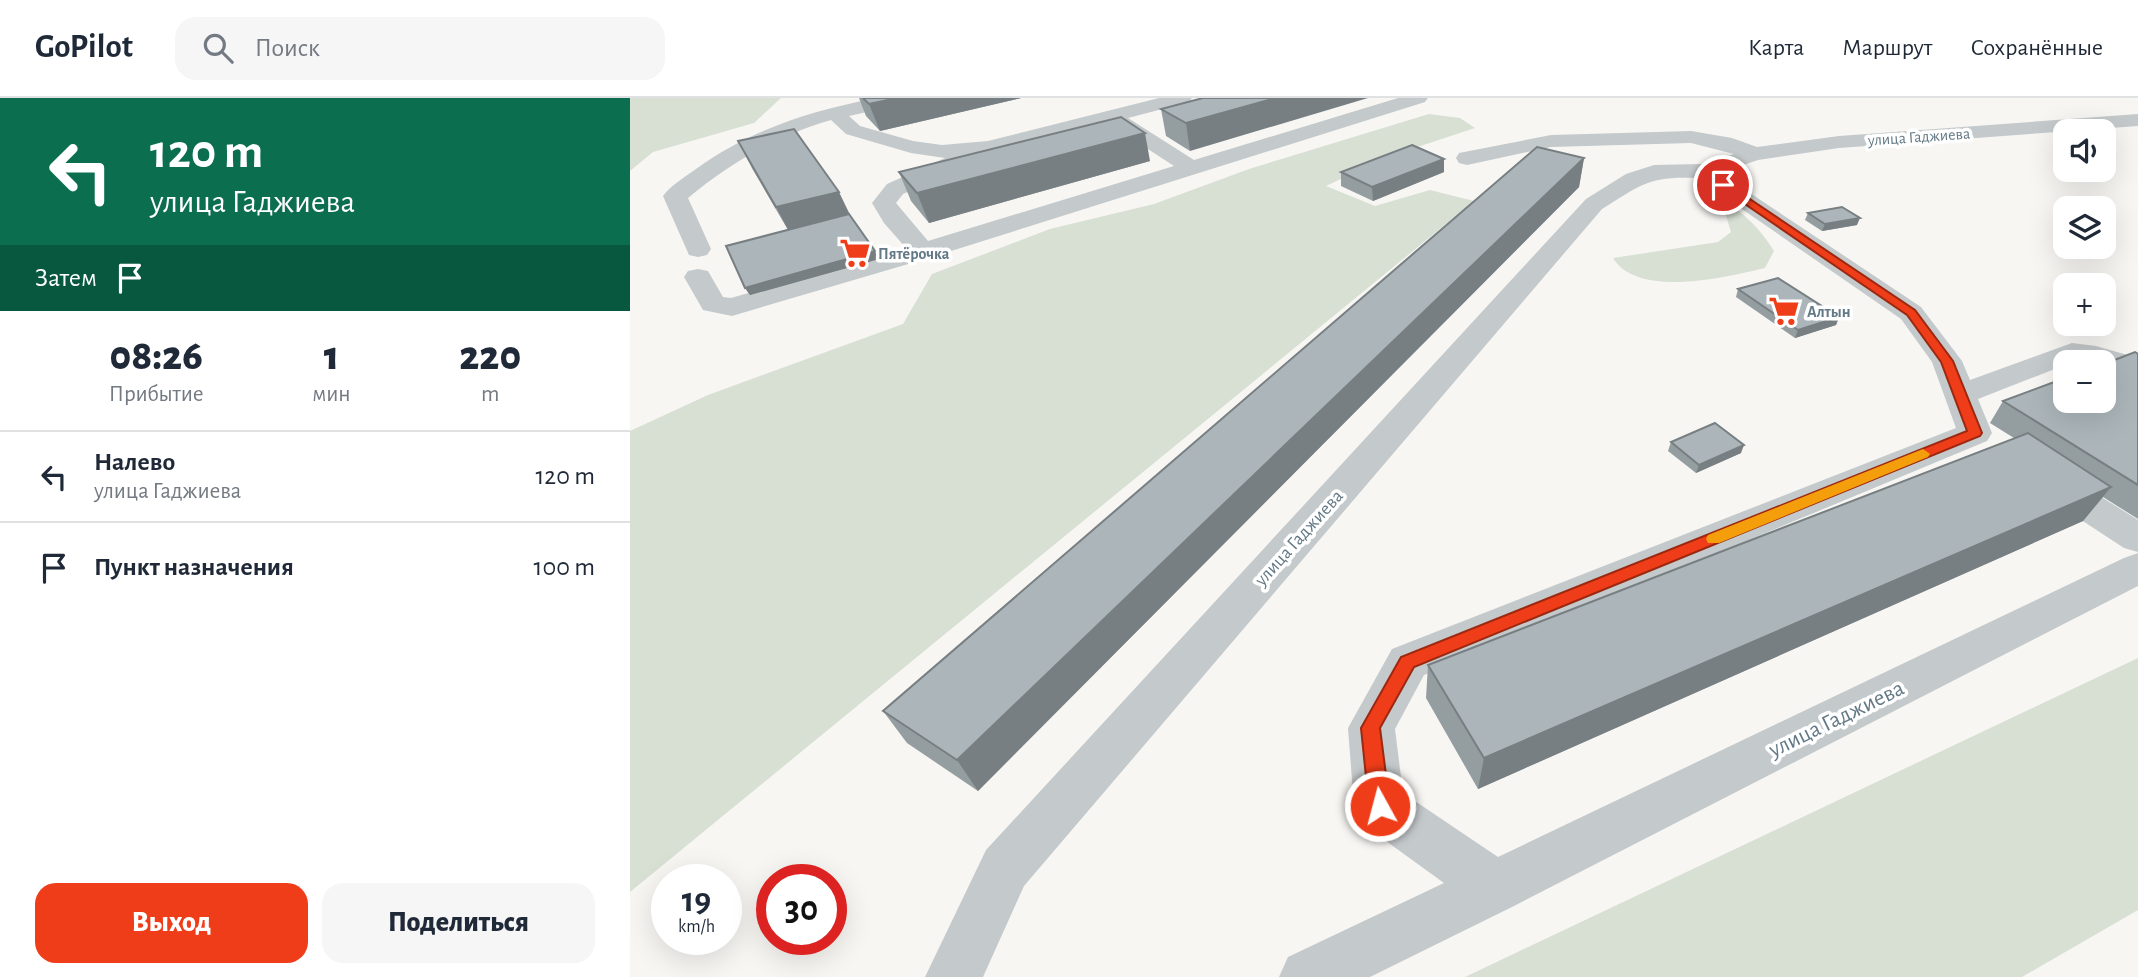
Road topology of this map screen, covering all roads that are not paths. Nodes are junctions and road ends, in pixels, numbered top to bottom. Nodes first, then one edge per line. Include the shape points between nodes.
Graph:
1 (905, 98) edge
2 (1182, 98) edge
3 (1418, 98) edge
4 (835, 113) junction
5 (1111, 116) junction
6 (2138, 120) edge
7 (988, 147) junction
8 (1755, 154) junction
9 (1467, 158) dead end
10 (1190, 167) junction
11 (1702, 170) junction
12 (698, 249) dead end
13 (923, 251) junction
14 (698, 277) dead end
15 (2138, 368) edge
16 (1959, 395) junction
17 (1998, 448) junction
18 (2138, 538) edge
19 (2138, 568) edge
20 (1495, 887) junction
21 (954, 977) edge
22 (1308, 977) edge

1 - 4 street
2 - 5 street
3 - 10 street
4 - 7 street via 853,130 911,147 942,152
4 - 12 street via 748,145 675,196
5 - 7 street
5 - 10 street
6 - 8 street, улица Гаджиева via 1839,142
7 - 13 street via 895,189 884,203
8 - 9 street via 1724,143 1650,138 1551,141
8 - 11 street, улица Гаджиева
10 - 13 street
11 - 16 street via 1911,313 1947,361
11 - 21 street, улица Гаджиева via 1662,170 1634,178 1594,204 1005,868
13 - 14 street via 732,307 713,304
15 - 16 street via 2072,352
16 - 17 street
17 - 18 street
17 - 20 street via 1408,662 1371,728 1380,806
19 - 20 street, улица Гаджиева
20 - 22 street, улица Гаджиева

